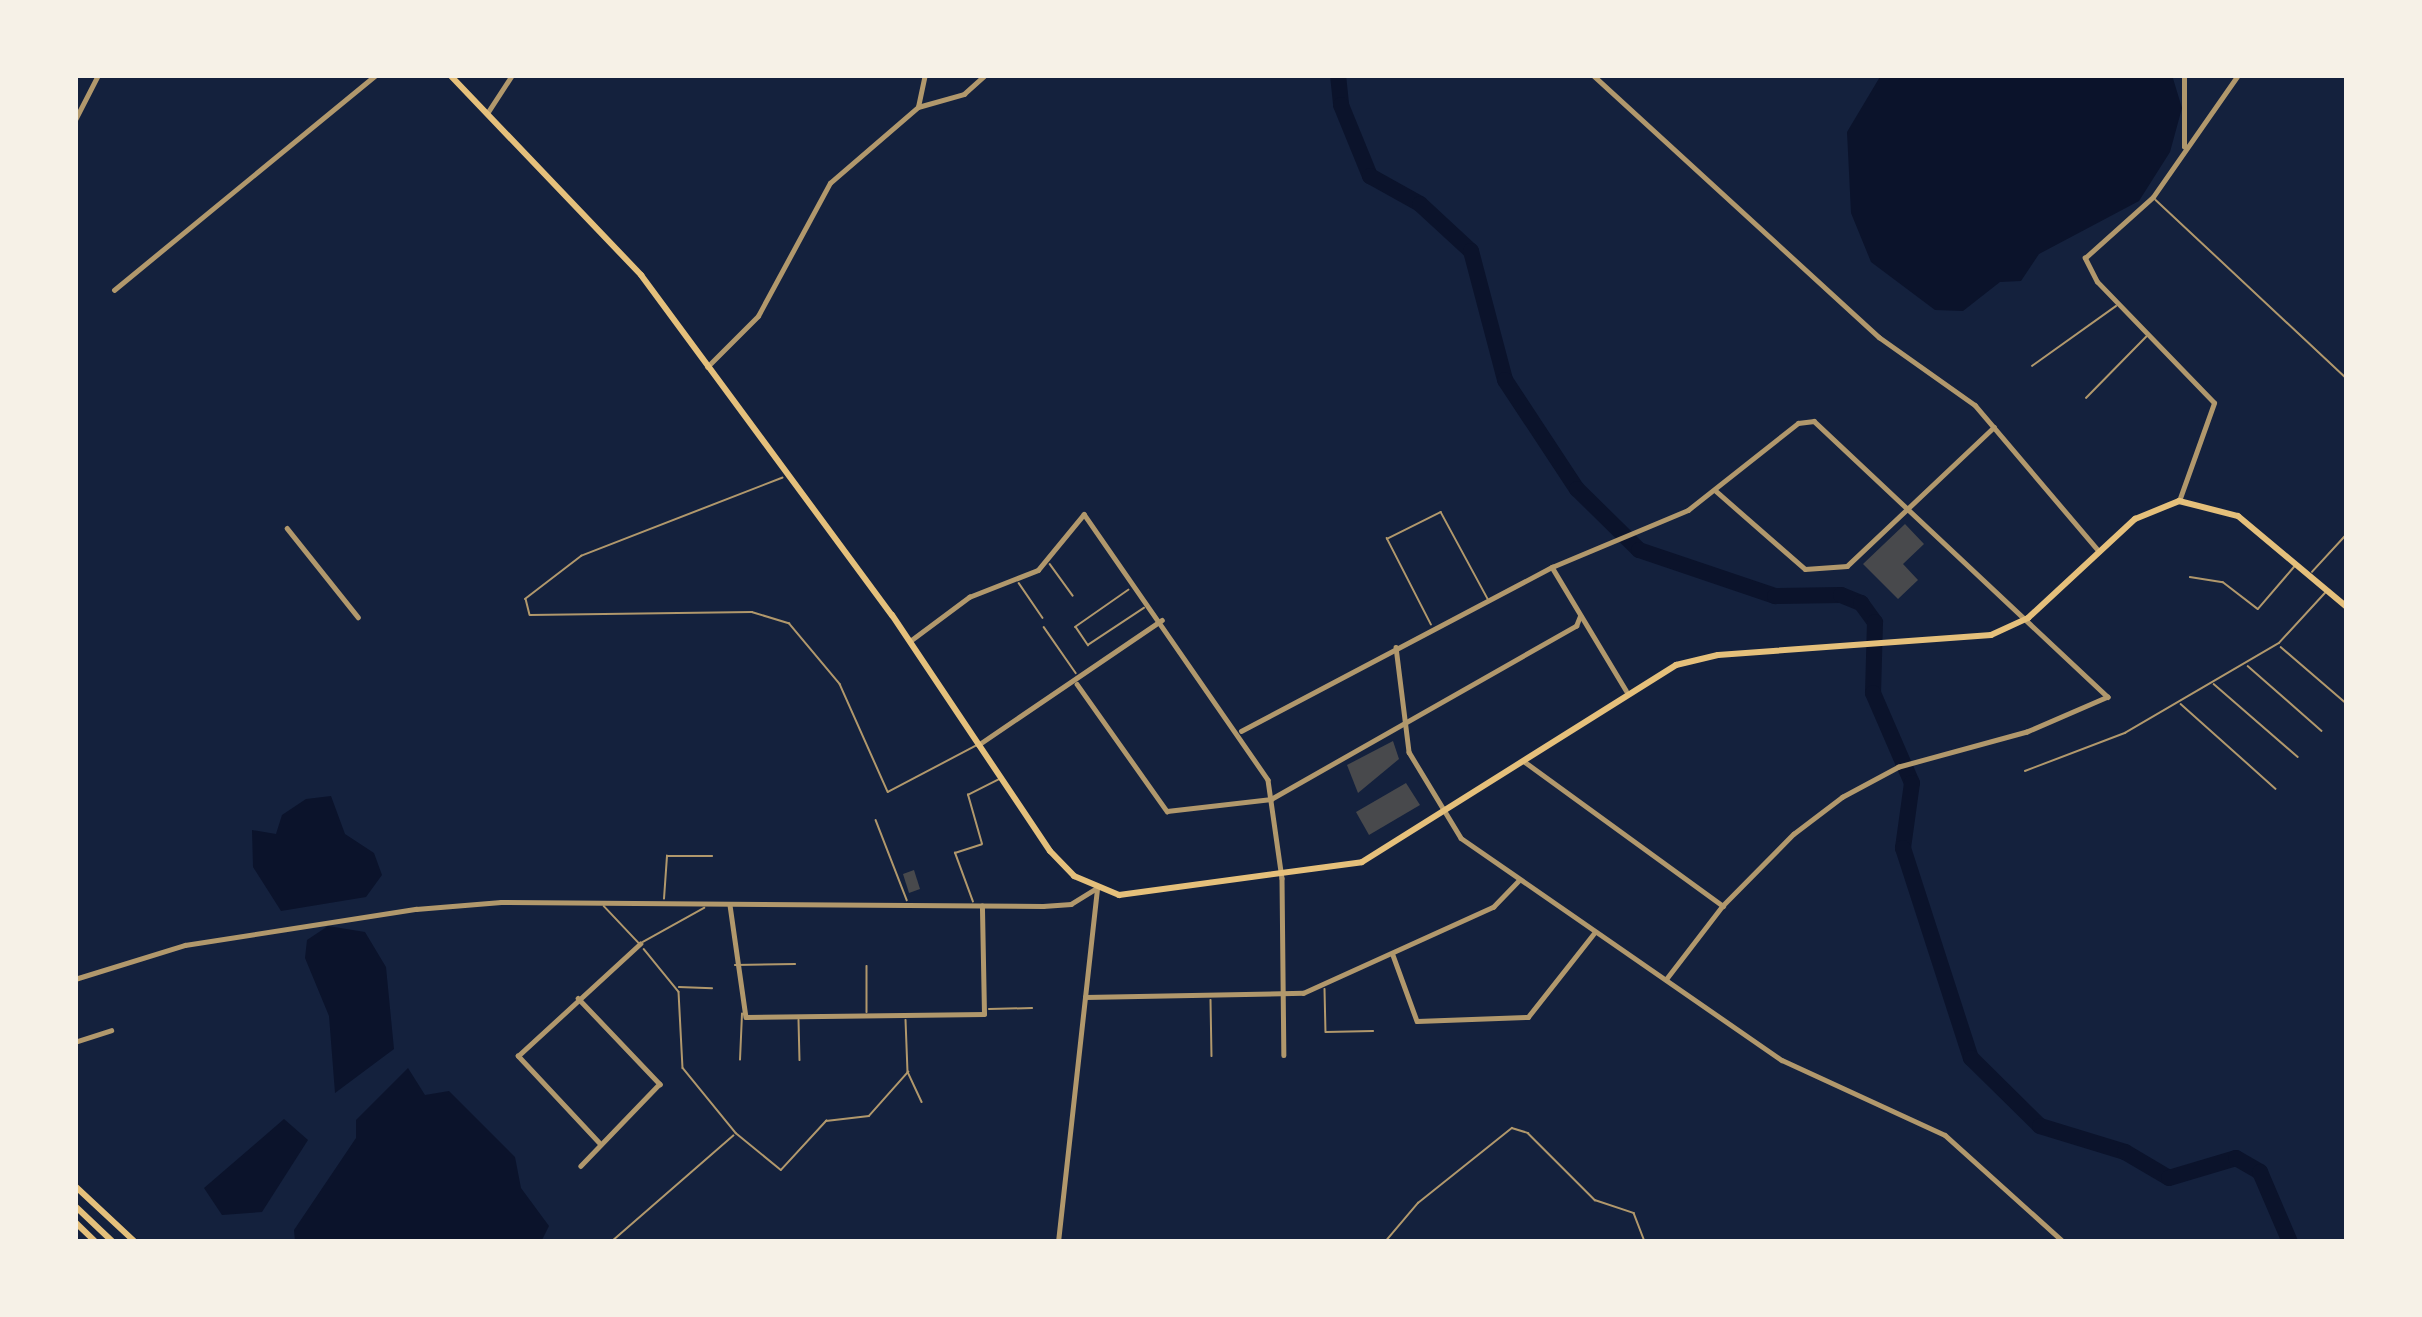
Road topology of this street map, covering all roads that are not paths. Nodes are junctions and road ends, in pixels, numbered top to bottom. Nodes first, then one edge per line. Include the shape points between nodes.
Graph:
1 (98, 75) edge
2 (376, 75) edge
3 (450, 75) edge
4 (512, 75) edge
5 (925, 75) edge
6 (986, 75) edge
7 (1593, 75) edge
8 (2184, 75) edge
9 (2238, 75) edge
10 (918, 106) junction
11 (488, 112) junction
12 (75, 121) edge
13 (2183, 152) junction
14 (2153, 197) junction
15 (114, 290) dead end
16 (2117, 304) junction
17 (2148, 335) junction
18 (2032, 366) dead end
19 (707, 367) junction
20 (2347, 379) edge
21 (2086, 398) dead end
22 (1994, 427) junction
23 (786, 476) junction
24 (1716, 491) junction
25 (2179, 500) junction
26 (1909, 511) junction
27 (287, 528) dead end
28 (2347, 534) edge
29 (2099, 551) junction
30 (1047, 561) junction
31 (2296, 564) junction
32 (1552, 567) junction
33 (2309, 574) junction
34 (2190, 577) dead end
35 (1017, 579) junction
36 (1137, 584) junction
37 (2328, 590) junction
38 (1073, 596) dead end
39 (1488, 600) junction
40 (1150, 603) junction
41 (2347, 607) edge
42 (1580, 616) junction
43 (358, 617) dead end
44 (2028, 618) junction
45 (1043, 619) dead end
46 (1162, 620) junction
47 (1044, 627) dead end
48 (1433, 629) junction
49 (910, 641) junction
50 (2279, 644) junction
51 (1396, 646) junction
52 (2245, 663) junction
53 (1079, 682) junction
54 (2212, 682) junction
55 (1626, 690) junction
56 (2178, 701) junction
57 (2347, 704) edge
58 (1405, 720) junction
59 (1241, 730) junction
60 (2322, 731) dead end
61 (978, 745) junction
62 (2298, 757) dead end
63 (1525, 762) junction
64 (2025, 771) dead end
65 (1001, 778) junction
66 (2276, 789) dead end
67 (1271, 799) junction
68 (1445, 816) junction
69 (876, 820) dead end
70 (712, 856) dead end
71 (1282, 878) junction
72 (1519, 880) junction
73 (1096, 888) junction
74 (664, 903) junction
75 (710, 903) junction
76 (730, 905) junction
77 (604, 906) junction
78 (978, 906) junction
79 (1723, 906) junction
80 (909, 907) junction
81 (1595, 932) junction
82 (640, 944) junction
83 (1394, 955) junction
84 (795, 964) dead end
85 (735, 965) junction
86 (867, 966) dead end
87 (75, 979) edge
88 (1666, 980) junction
89 (1324, 985) junction
90 (675, 987) junction
91 (712, 988) dead end
92 (1283, 993) junction
93 (1211, 996) junction
94 (1085, 997) junction
95 (578, 998) junction
96 (1032, 1008) dead end
97 (986, 1009) junction
98 (742, 1015) junction
99 (799, 1016) junction
100 (867, 1016) junction
101 (906, 1016) junction
102 (111, 1030) dead end
103 (1373, 1031) dead end
104 (75, 1042) edge
105 (1284, 1055) dead end
106 (1212, 1056) dead end
107 (740, 1060) dead end
108 (800, 1060) dead end
109 (908, 1072) junction
110 (922, 1102) dead end
111 (736, 1133) junction
112 (599, 1143) junction
113 (581, 1166) dead end
114 (75, 1186) edge
115 (75, 1206) edge
116 (75, 1222) edge
117 (95, 1242) edge
118 (113, 1242) edge
119 (135, 1242) edge
120 (611, 1242) edge
121 (1058, 1242) edge
122 (1384, 1242) edge
123 (1645, 1242) edge
124 (2064, 1242) edge

1 - 12 street
2 - 15 street
3 - 11 main road
4 - 11 street
5 - 10 street
6 - 10 street via 964,94
7 - 22 street via 1879,337
8 - 13 street
9 - 13 street
10 - 19 street via 830,183 758,316
11 - 19 main road via 616,246
13 - 14 street
14 - 16 street via 2085,258
14 - 20 lane
16 - 17 street
16 - 18 lane
17 - 21 lane
17 - 25 street via 2216,411 2192,449
19 - 23 main road
22 - 26 street
22 - 29 street
23 - 49 main road
23 - 61 lane via 581,556 526,599 530,615 752,612 789,623 840,684 888,792
24 - 26 street via 1805,569 1847,566
24 - 26 street via 1807,419
24 - 32 street via 1655,527
25 - 29 main road via 2155,506
25 - 31 main road via 2238,516
26 - 44 street
27 - 43 street
28 - 33 lane
29 - 44 main road
30 - 35 street
30 - 36 street via 1084,514
30 - 38 lane
31 - 33 main road
31 - 34 lane via 2258,609 2223,582
32 - 39 street
32 - 42 street
33 - 37 main road
35 - 45 lane
35 - 49 street via 969,597
36 - 40 street
36 - 40 lane via 1076,627 1088,645
37 - 41 main road
37 - 50 lane
39 - 48 street
39 - 48 lane via 1441,512 1387,539
40 - 46 street
42 - 55 street
42 - 58 street via 1576,626
44 - 55 main road via 1990,635 1718,655
44 - 79 street via 2108,697 2027,732 1899,767 1794,834
46 - 53 street
46 - 59 street
47 - 53 lane
48 - 51 street
49 - 61 main road
50 - 52 lane
50 - 57 lane
51 - 58 street
51 - 59 street
52 - 54 lane
52 - 60 lane
53 - 61 street
53 - 67 street via 1167,812
54 - 56 lane
54 - 62 lane
55 - 63 main road
56 - 64 lane via 2126,733
56 - 66 lane
58 - 67 street
58 - 68 street via 1415,766
59 - 67 street
61 - 65 main road
63 - 68 main road
63 - 79 street
65 - 73 main road via 1050,851
65 - 78 lane via 968,794 982,844 956,853
67 - 71 street
68 - 71 main road via 1362,862
68 - 72 street via 1461,838
69 - 80 lane
70 - 74 lane via 667,856
71 - 73 main road via 1140,896
71 - 92 street
72 - 81 street
72 - 83 street via 1493,907
73 - 78 street via 1071,904
73 - 94 street
74 - 75 street
74 - 77 street
75 - 76 street
75 - 82 lane
76 - 80 street
76 - 85 street
77 - 82 lane
77 - 87 street via 501,902 379,913 185,945
78 - 80 street
78 - 97 street
79 - 88 street
81 - 83 street via 1528,1018 1418,1022
81 - 88 street
82 - 90 lane
82 - 95 street
83 - 89 street
84 - 85 lane
85 - 98 street
86 - 100 lane
88 - 124 street via 1782,1060 1945,1136
89 - 92 street
89 - 103 lane via 1326,1032
90 - 91 lane
90 - 111 lane via 683,1068 730,1116
92 - 93 street
92 - 105 street
93 - 94 street
93 - 106 lane
94 - 121 street
95 - 112 street via 518,1056
95 - 112 street via 660,1084
96 - 97 lane
97 - 101 street
98 - 99 street
98 - 107 lane
99 - 100 street
99 - 108 lane
100 - 101 street
101 - 109 lane
102 - 104 street
109 - 110 lane
109 - 111 lane via 869,1116 826,1121 783,1172
111 - 120 lane
112 - 113 street
114 - 119 main road
115 - 118 main road
116 - 117 main road
122 - 123 lane via 1418,1203 1513,1128 1528,1133 1595,1200 1634,1213

